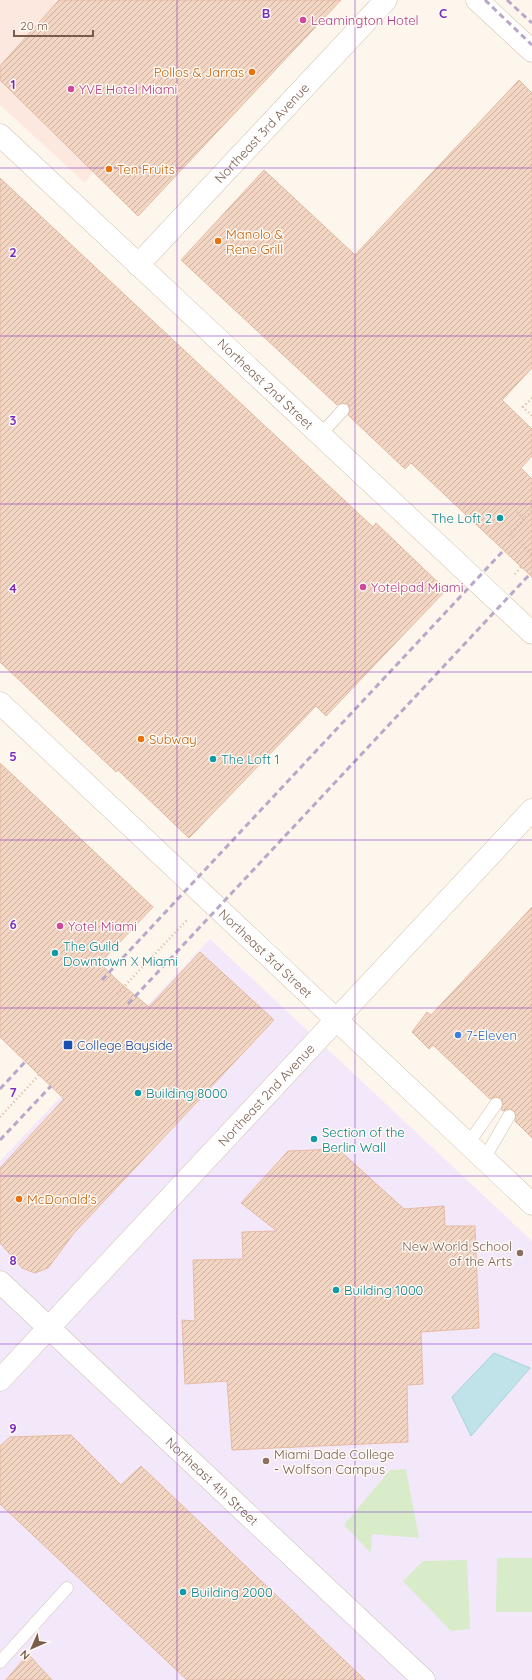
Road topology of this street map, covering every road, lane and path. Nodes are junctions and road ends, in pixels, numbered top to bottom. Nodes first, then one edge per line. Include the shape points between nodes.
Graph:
1 (386, 0) edge
2 (477, 0) edge
3 (532, 52) edge
4 (0, 134) edge
5 (138, 265) junction
6 (532, 398) edge
7 (343, 410) dead end
8 (532, 416) edge
9 (320, 435) junction
10 (532, 511) edge
11 (517, 512) dead end
12 (524, 519) junction
13 (532, 554) edge
14 (521, 567) dead end
15 (515, 574) dead end
16 (532, 633) edge
17 (0, 703) edge
18 (532, 810) edge
19 (188, 919) dead end
20 (117, 994) dead end
21 (336, 1019) junction
22 (39, 1075) dead end
23 (496, 1104) dead end
24 (509, 1116) dead end
25 (0, 1117) edge
26 (468, 1144) junction
27 (484, 1159) junction
28 (532, 1204) edge
29 (0, 1282) edge
30 (49, 1328) junction
31 (0, 1380) edge
32 (67, 1588) dead end
33 (0, 1662) edge
34 (424, 1680) edge

1 - 5 street, Northeast 3rd Avenue
2 - 3 street
4 - 5 street, Northeast 2nd Street
5 - 9 street, Northeast 2nd Street
6 - 8 path via 523,408
7 - 9 lane
9 - 16 street, Northeast 2nd Street
10 - 12 path
11 - 12 path
12 - 13 path via 510,534
14 - 15 path
17 - 21 street, Northeast 3rd Street
18 - 21 street, Northeast 2nd Avenue
19 - 20 path
21 - 26 street, Northeast 3rd Street
21 - 30 street, Northeast 2nd Avenue
22 - 25 path
23 - 26 lane
24 - 27 lane
26 - 27 street, Northeast 3rd Street
27 - 28 street, Northeast 3rd Street
29 - 30 street, Northeast 4th Street
30 - 31 street, Northeast 2nd Avenue
30 - 34 street, Northeast 4th Street
32 - 33 lane

